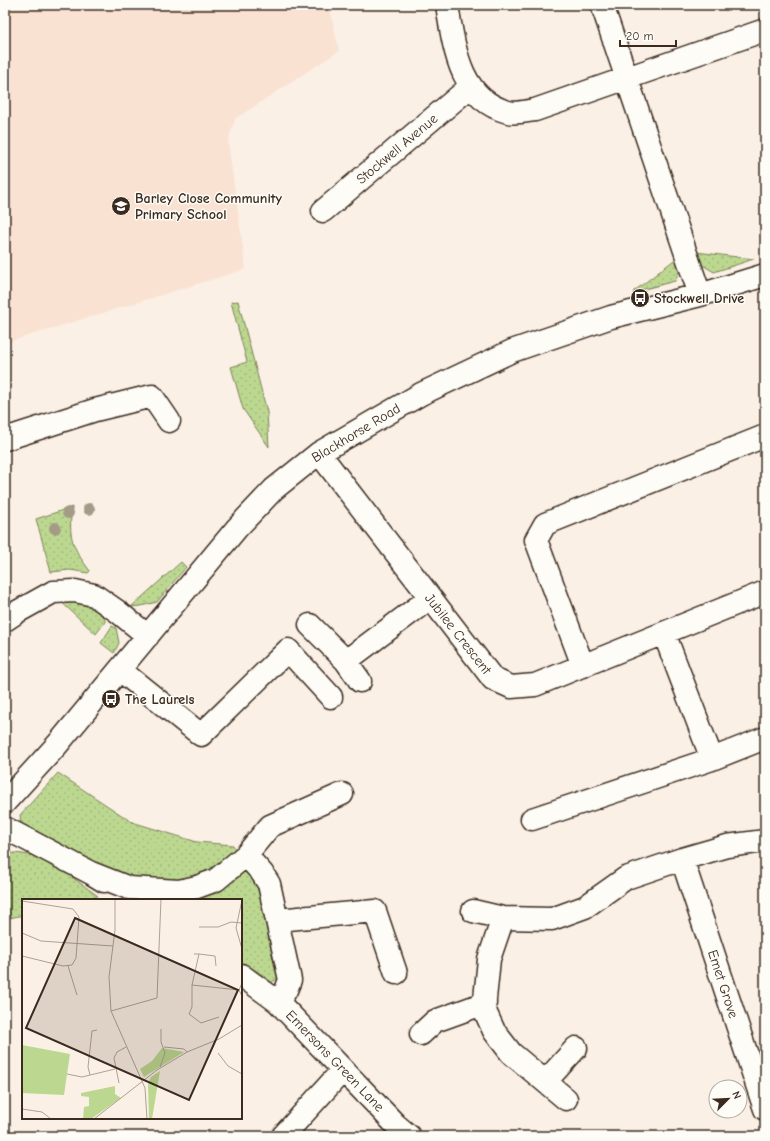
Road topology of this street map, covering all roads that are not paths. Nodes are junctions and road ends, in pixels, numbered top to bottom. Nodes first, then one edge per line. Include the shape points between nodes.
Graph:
1 (447, 5) edge
2 (602, 5) edge
3 (765, 30) edge
4 (626, 78) junction
5 (470, 87) junction
6 (323, 211) dead end
7 (765, 275) edge
8 (700, 295) junction
9 (169, 421) dead end
10 (765, 436) edge
11 (5, 439) edge
12 (319, 453) junction
13 (765, 592) edge
14 (430, 598) junction
15 (5, 620) edge
16 (310, 625) dead end
17 (664, 633) junction
18 (148, 636) junction
19 (346, 661) junction
20 (584, 666) junction
21 (120, 670) junction
22 (360, 681) dead end
23 (331, 697) dead end
24 (765, 738) edge
25 (712, 759) junction
26 (342, 794) dead end
27 (5, 802) edge
28 (532, 820) dead end
29 (5, 828) edge
30 (765, 841) edge
31 (246, 855) junction
32 (682, 859) junction
33 (91, 873) junction
34 (130, 899) edge
35 (473, 911) dead end
36 (503, 918) junction
37 (277, 920) junction
38 (396, 973) dead end
39 (242, 976) edge
40 (278, 1002) junction
41 (485, 1003) junction
42 (421, 1034) dead end
43 (576, 1048) dead end
44 (343, 1070) junction
45 (546, 1081) junction
46 (566, 1098) dead end
47 (765, 1109) edge
48 (283, 1136) edge
49 (409, 1136) edge

1 - 5 street via 456,58
2 - 4 street
3 - 4 street
4 - 5 street via 535,110 509,113 488,104
4 - 8 street
5 - 6 street, Stockwell Avenue
7 - 8 street, Blackhorse Road
8 - 12 street, Blackhorse Road via 611,317 512,351 421,394
9 - 11 street via 160,393 95,410
10 - 20 street via 545,524 536,540
12 - 14 street, Jubilee Crescent
12 - 18 street, Blackhorse Road via 274,489 237,528
13 - 17 street, Jubilee Crescent
14 - 19 street
14 - 20 street, Jubilee Crescent via 494,679 511,687 535,685
15 - 18 street via 54,592 75,591 94,595
16 - 19 street
17 - 20 street, Jubilee Crescent
17 - 25 street
18 - 21 street, Blackhorse Road
19 - 22 street
21 - 23 street via 201,735 288,650
21 - 27 street, Blackhorse Road
24 - 25 street
25 - 28 street
26 - 31 street via 270,826
29 - 33 street
30 - 32 street via 727,846
31 - 33 street via 216,880 179,890 129,888
31 - 37 street, Emersons Green Lane via 268,884
32 - 36 street via 626,878 585,907 552,919
32 - 47 street, Emet Grove
33 - 34 street
35 - 36 street
36 - 41 street via 489,959
37 - 38 street via 375,911
37 - 40 street, Emersons Green Lane via 290,980
39 - 40 street, Emersons Green Lane
40 - 44 street, Emersons Green Lane
41 - 42 street via 435,1021
41 - 45 street via 484,1008 494,1031 511,1053
43 - 45 street
44 - 48 street
44 - 49 street, Emersons Green Lane
45 - 46 street

